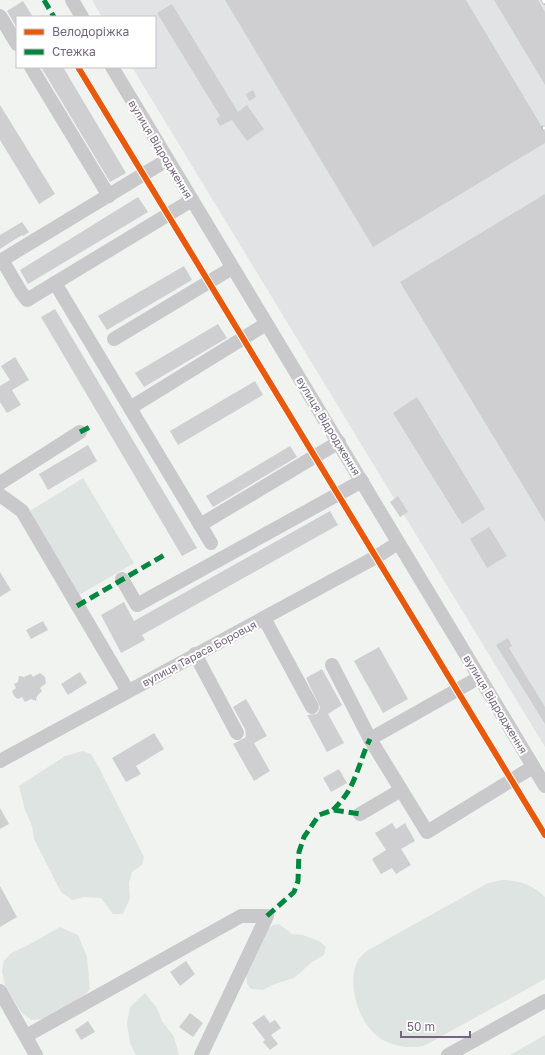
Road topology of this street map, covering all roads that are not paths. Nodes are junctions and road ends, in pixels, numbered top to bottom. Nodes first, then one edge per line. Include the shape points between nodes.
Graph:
1 (72, 0) edge
2 (0, 16) edge
3 (81, 16) edge
4 (16, 42) edge
5 (32, 68) edge
6 (113, 68) edge
7 (168, 160) junction
8 (109, 196) junction
9 (192, 200) junction
10 (232, 268) junction
11 (55, 283) junction
12 (266, 324) junction
13 (114, 339) dead end
14 (130, 408) junction
15 (80, 432) dead end
16 (338, 442) junction
17 (362, 481) junction
18 (0, 483) edge
19 (0, 495) edge
20 (200, 525) junction
21 (211, 543) dead end
22 (398, 543) junction
23 (122, 580) dead end
24 (264, 618) junction
25 (195, 654) junction
26 (332, 665) dead end
27 (480, 677) junction
28 (128, 692) junction
29 (312, 707) dead end
30 (237, 733) dead end
31 (370, 739) junction
32 (0, 762) edge
33 (533, 767) junction
34 (545, 786) edge
35 (402, 790) junction
36 (360, 814) dead end
37 (0, 991) edge
38 (545, 1001) edge
39 (26, 1036) junction
40 (207, 1051) edge
41 (31, 1053) edge
42 (448, 1055) edge

1 - 3 street
2 - 4 street
5 - 8 street
6 - 7 street, вулиця Відродження
7 - 8 street
7 - 9 street, вулиця Відродження
8 - 11 street via 2,260 27,300
9 - 10 street, вулиця Відродження
9 - 11 street
10 - 12 street, вулиця Відродження
10 - 13 street
11 - 14 street
12 - 14 street
12 - 16 street, вулиця Відродження
14 - 20 street
15 - 18 street
16 - 17 street, вулиця Відродження
16 - 20 street
17 - 22 street, вулиця Відродження
17 - 23 street via 137,605
19 - 28 street via 22,511
20 - 21 street
22 - 24 street, вулиця Тараса Боровця
22 - 27 street, вулиця Відродження
24 - 25 street, вулиця Тараса Боровця
24 - 29 street
25 - 28 street, вулиця Тараса Боровця
25 - 30 street
26 - 31 street
27 - 31 street
27 - 33 street, вулиця Відродження
28 - 32 street, вулиця Тараса Боровця
31 - 35 street
33 - 34 street, вулиця Відродження
33 - 35 street via 427,832
35 - 36 street
37 - 39 street
38 - 42 street
39 - 40 street via 241,916 267,916
39 - 41 street

